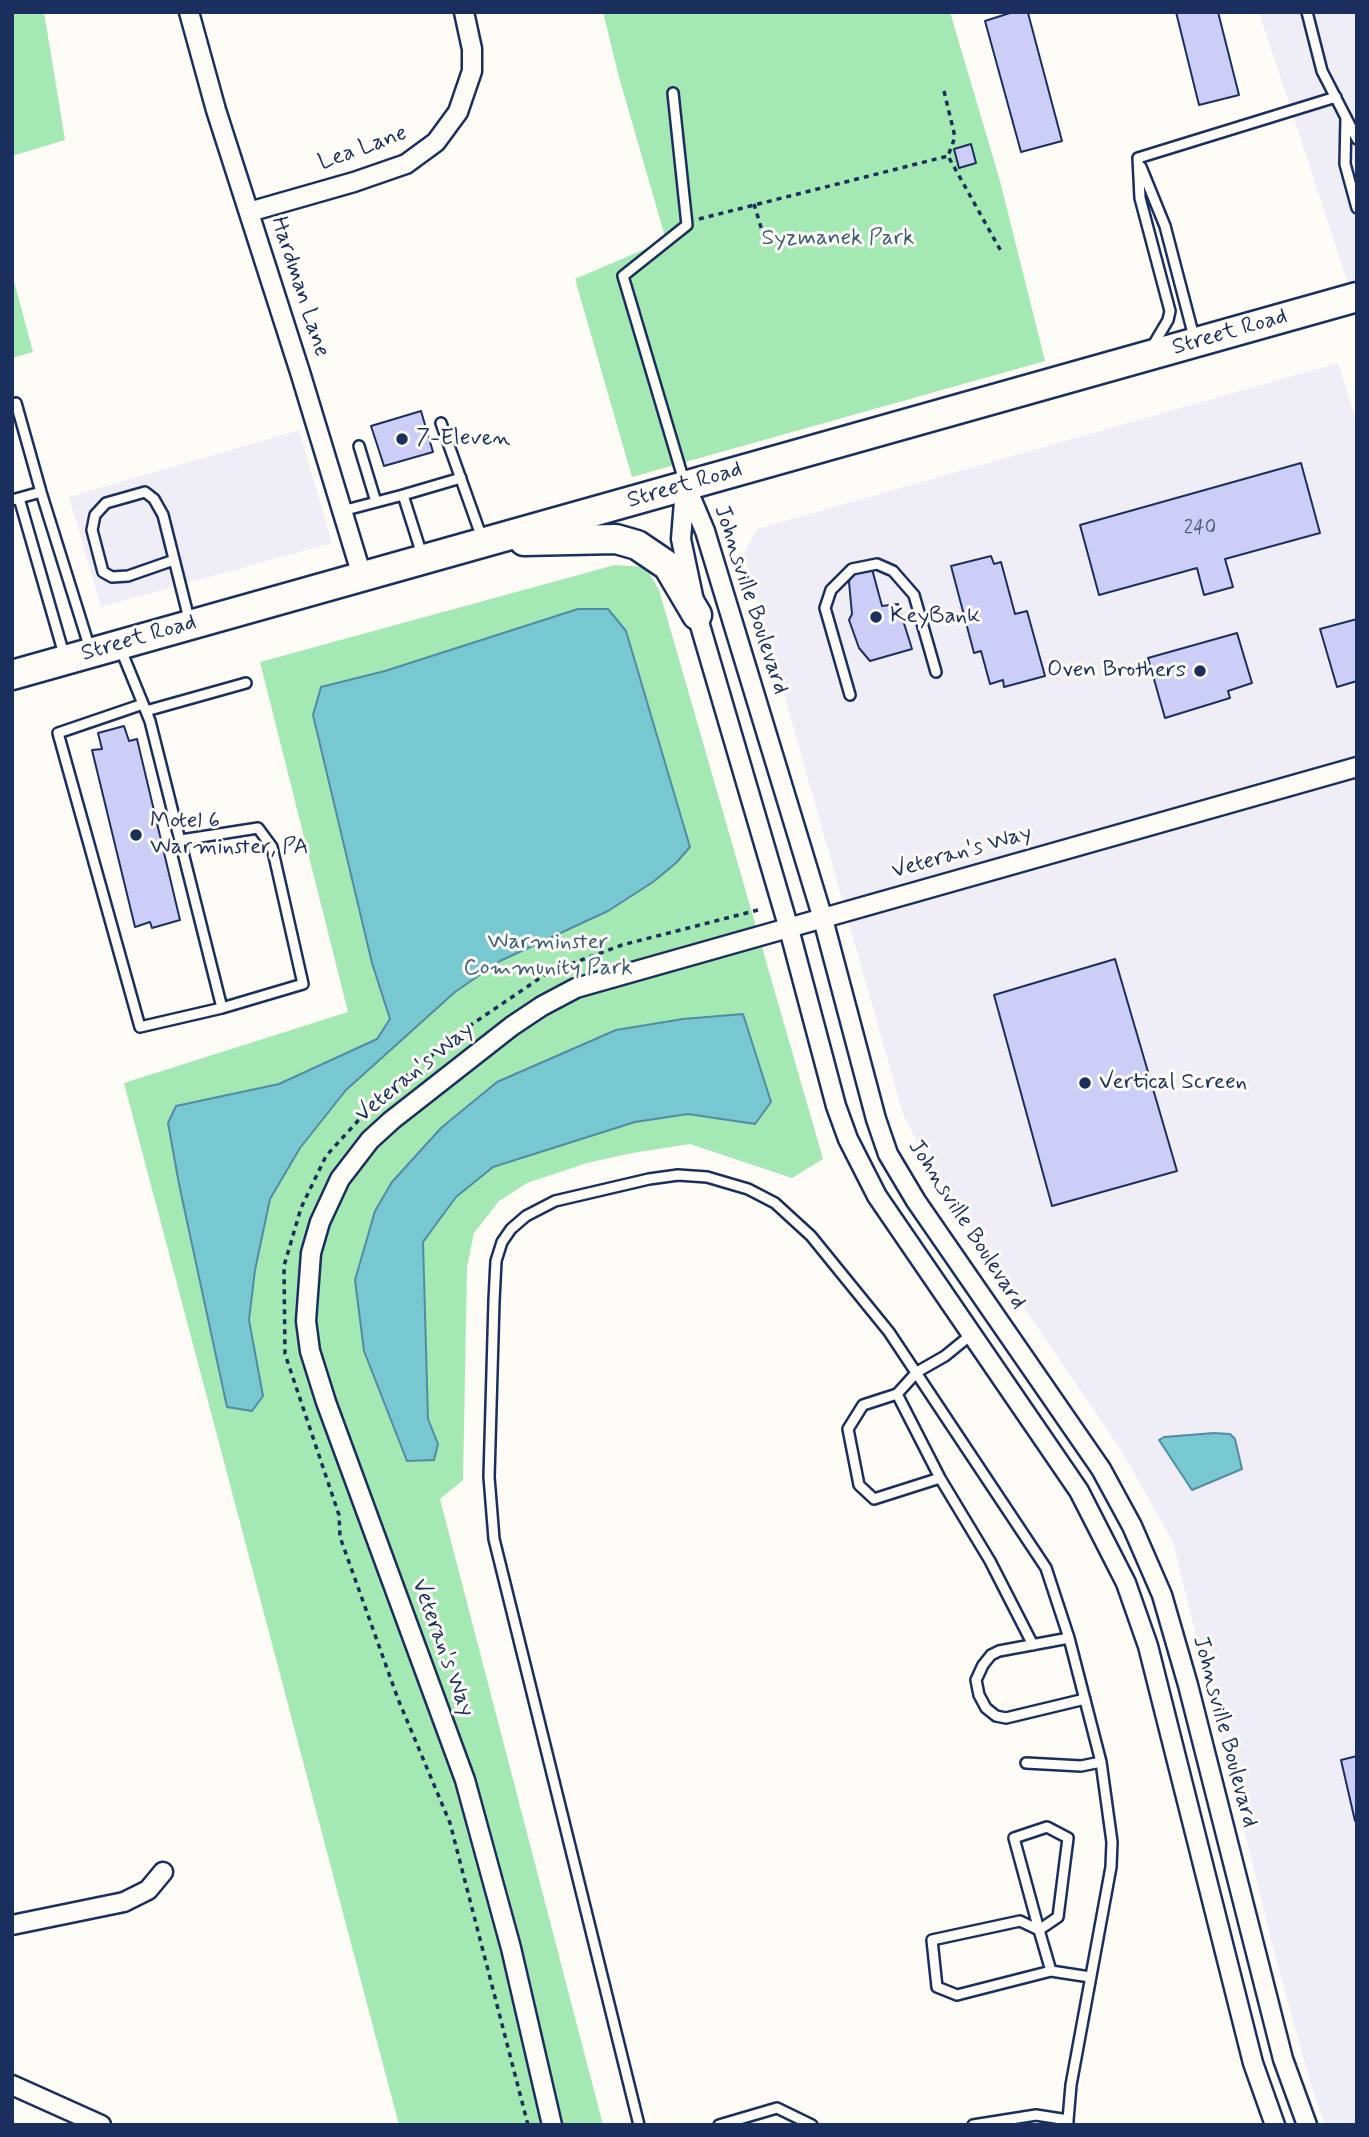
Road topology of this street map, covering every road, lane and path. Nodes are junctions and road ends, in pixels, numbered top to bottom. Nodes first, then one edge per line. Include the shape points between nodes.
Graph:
1 (189, 12) edge
2 (464, 12) edge
3 (1307, 12) edge
4 (944, 91) dead end
5 (673, 93) dead end
6 (1336, 96) junction
7 (1346, 116) junction
8 (1357, 139) edge
9 (948, 156) junction
10 (1138, 158) junction
11 (754, 204) junction
12 (1357, 208) edge
13 (249, 212) junction
14 (687, 222) junction
15 (763, 234) dead end
16 (1002, 253) dead end
17 (1357, 297) edge
18 (1196, 342) junction
19 (1146, 357) junction
20 (16, 403) dead end
21 (441, 423) dead end
22 (359, 446) dead end
23 (461, 478) junction
24 (686, 486) junction
25 (41, 492) junction
26 (403, 495) junction
27 (16, 499) edge
28 (376, 502) junction
29 (342, 511) junction
30 (483, 542) junction
31 (423, 559) junction
32 (174, 560) junction
33 (362, 576) junction
34 (697, 615) junction
35 (191, 625) junction
36 (119, 645) junction
37 (78, 656) junction
38 (936, 672) dead end
39 (12, 675) edge
40 (246, 683) dead end
41 (850, 695) dead end
42 (145, 707) junction
43 (1357, 767) edge
44 (181, 840) junction
45 (758, 910) dead end
46 (823, 919) junction
47 (789, 929) junction
48 (222, 1008) junction
49 (972, 1334) junction
50 (917, 1372) junction
51 (897, 1394) junction
52 (940, 1478) junction
53 (1069, 1638) junction
54 (1033, 1645) junction
55 (1085, 1699) junction
56 (1101, 1762) junction
57 (1026, 1763) dead end
58 (163, 1872) dead end
59 (12, 1925) edge
60 (1039, 1930) junction
61 (1051, 1971) junction
62 (1090, 1977) junction
63 (12, 2085) edge
64 (1068, 2122) edge
65 (100, 2124) edge
66 (528, 2125) edge
67 (552, 2125) edge
68 (639, 2125) edge
69 (719, 2125) edge
70 (813, 2125) edge
71 (973, 2125) edge
72 (1275, 2125) edge
73 (1307, 2125) edge

1 - 13 street, Hardman Lane
2 - 13 street, Lea Lane via 472,71 458,112 436,142 406,164
3 - 6 lane via 1319,63
4 - 9 path via 955,137
5 - 14 lane
6 - 7 lane
6 - 10 lane
7 - 8 lane
7 - 12 lane via 1345,164
9 - 11 path
9 - 16 path
10 - 18 lane via 1165,226
10 - 19 lane via 1140,198 1170,311
11 - 14 path
11 - 15 path
13 - 29 street, Hardman Lane
14 - 24 lane via 623,276
17 - 18 main road, Street Road
18 - 19 main road, Street Road
19 - 24 main road, Street Road
20 - 25 lane
21 - 23 lane
22 - 28 lane
23 - 26 lane
23 - 30 lane
24 - 30 main road, Street Road
24 - 34 street, Johnsville Boulevard via 681,539
24 - 46 street, Johnsville Boulevard via 705,531
25 - 27 lane
25 - 37 lane
26 - 28 lane
26 - 31 lane
27 - 37 lane
28 - 29 lane
29 - 33 street, Hardman Lane
30 - 31 main road, Street Road
30 - 34 main road via 616,539 637,545 668,566
31 - 33 main road, Street Road
32 - 32 lane via 163,515 145,492 106,503 95,515 92,530 103,572 112,577 128,576
32 - 35 lane
33 - 35 main road, Street Road
34 - 47 street, Johnsville Boulevard
35 - 36 main road, Street Road
36 - 37 main road, Street Road
36 - 42 lane
37 - 39 main road, Street Road
38 - 41 lane via 914,595 893,571 877,564 852,569 831,590 825,608
40 - 42 lane
42 - 44 lane
42 - 48 lane via 58,733 140,1027
43 - 46 street, Veteran's Way
44 - 48 lane
44 - 48 lane via 258,828 272,847 303,984
45 - 66 path via 622,945 549,972 459,1032 375,1102 326,1156 301,1208 284,1266 285,1354 339,1515 340,1537 398,1699 450,1823
46 - 47 street, Veteran's Way
46 - 73 street, Johnsville Boulevard via 888,1154 1101,1469 1162,1595 1283,2059
47 - 49 street, Johnsville Boulevard via 848,1139 877,1196
47 - 67 street, Veteran's Way via 600,979 527,1015 370,1140 340,1179 311,1253 306,1321 316,1376 465,1780 511,1948
49 - 50 lane
49 - 72 street, Johnsville Boulevard via 1079,1491 1126,1583 1148,1646 1253,2063
50 - 51 lane
50 - 53 lane via 1046,1568
50 - 68 lane via 804,1229 775,1203 728,1181 678,1175 555,1201 526,1216 502,1242 496,1261 489,1477 494,1539
51 - 52 lane
51 - 52 lane via 863,1405 848,1429 859,1485 874,1499
52 - 54 lane
53 - 54 lane
53 - 55 lane
54 - 55 lane via 999,1651 983,1665 976,1680 986,1708 1006,1718
55 - 56 lane
56 - 57 lane via 1081,1766
56 - 62 lane via 1111,1867
58 - 59 street via 148,1890 124,1902
60 - 60 lane via 1058,1917 1068,1838 1047,1827 1014,1838
60 - 61 lane
60 - 61 lane via 1020,1921 932,1940 937,1987 957,1995
61 - 62 lane
62 - 64 lane
63 - 65 street
64 - 71 lane via 1036,2115
69 - 70 lane via 777,2108

